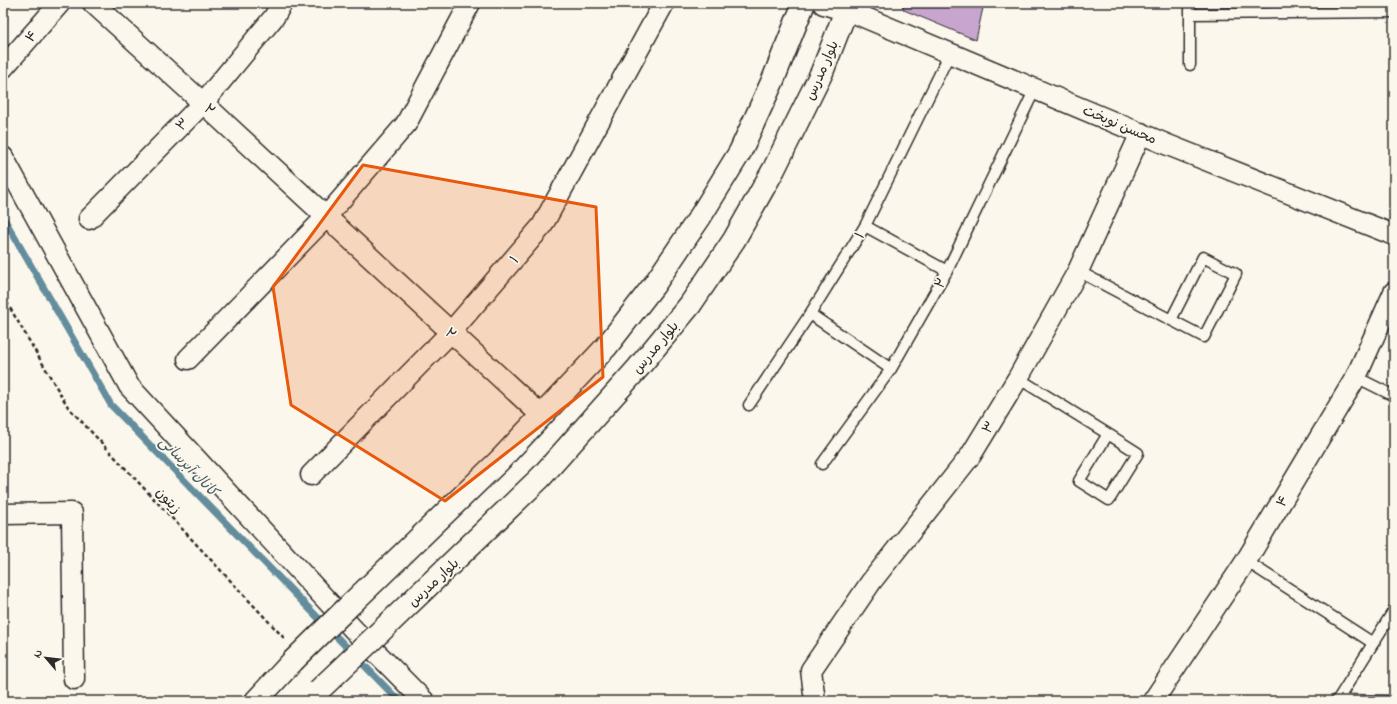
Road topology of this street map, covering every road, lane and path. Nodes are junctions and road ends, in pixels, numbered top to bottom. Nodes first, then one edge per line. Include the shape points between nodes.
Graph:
1 (60, 3) edge
2 (93, 3) edge
3 (282, 3) edge
4 (470, 3) edge
5 (664, 3) edge
6 (804, 3) edge
7 (824, 3) edge
8 (1190, 3) edge
9 (848, 7) edge
10 (1394, 12) edge
11 (1190, 14) junction
12 (950, 53) junction
13 (1190, 65) dead end
14 (3, 68) edge
15 (1035, 89) junction
16 (203, 102) junction
17 (1141, 133) junction
18 (3, 157) edge
19 (326, 217) junction
20 (89, 219) dead end
21 (865, 226) junction
22 (1394, 235) edge
23 (947, 271) junction
24 (1078, 271) junction
25 (1394, 292) edge
26 (3, 296) edge
27 (810, 314) junction
28 (1171, 320) junction
29 (451, 332) junction
30 (188, 359) dead end
31 (891, 369) junction
32 (1356, 377) junction
33 (1018, 378) junction
34 (1394, 396) edge
35 (749, 405) dead end
36 (542, 416) junction
37 (1108, 434) junction
38 (822, 464) dead end
39 (311, 475) dead end
40 (3, 514) edge
41 (1246, 560) junction
42 (1394, 610) edge
43 (284, 638) dead end
44 (1373, 643) junction
45 (74, 679) dead end
46 (314, 696) edge
47 (256, 701) edge
48 (424, 701) edge
49 (815, 701) edge
50 (1153, 701) edge
51 (1337, 701) edge
52 (1394, 701) edge

1 - 14 street, ۴
2 - 16 street, ۲
3 - 16 street, ۳ via 274,17
4 - 19 street via 406,124
5 - 29 street, ۱ via 542,226
6 - 36 street via 740,152 700,217 654,285 606,347
7 - 9 street
8 - 11 lane
9 - 12 street, محسن نوبخت
9 - 46 street, بلوار مدرس, bridge via 822,72 774,169 734,240 690,305 542,477
10 - 11 lane
11 - 13 lane
12 - 15 street, محسن نوبخت
12 - 21 lane, ۱
15 - 17 street, محسن نوبخت
15 - 23 lane, ۲
16 - 19 street, ۲
16 - 20 street, ۳
17 - 22 street, محسن نوبخت
17 - 24 street, ۳
18 - 48 street via 129,386 354,630
19 - 29 street, ۲
19 - 30 street
21 - 23 lane
21 - 27 lane, ۱
23 - 31 lane, ۲
24 - 28 lane
24 - 33 street, ۳
25 - 32 street, ۴
26 - 43 path, زیتون via 68,407
27 - 31 lane
27 - 35 lane, ۱
28 - 28 lane via 1203,257 1236,274 1204,337
29 - 36 street, ۲
29 - 39 street, ۱
31 - 38 lane, ۲
32 - 34 lane
32 - 41 street, ۴
33 - 37 lane
33 - 49 street, ۳ via 971,455 871,582 811,670
36 - 47 street, bridge via 500,460 292,661
37 - 37 lane via 1079,481 1109,500 1138,453
40 - 45 street via 72,513
41 - 44 lane
41 - 50 street, ۴
42 - 44 lane
44 - 51 lane
51 - 52 lane

